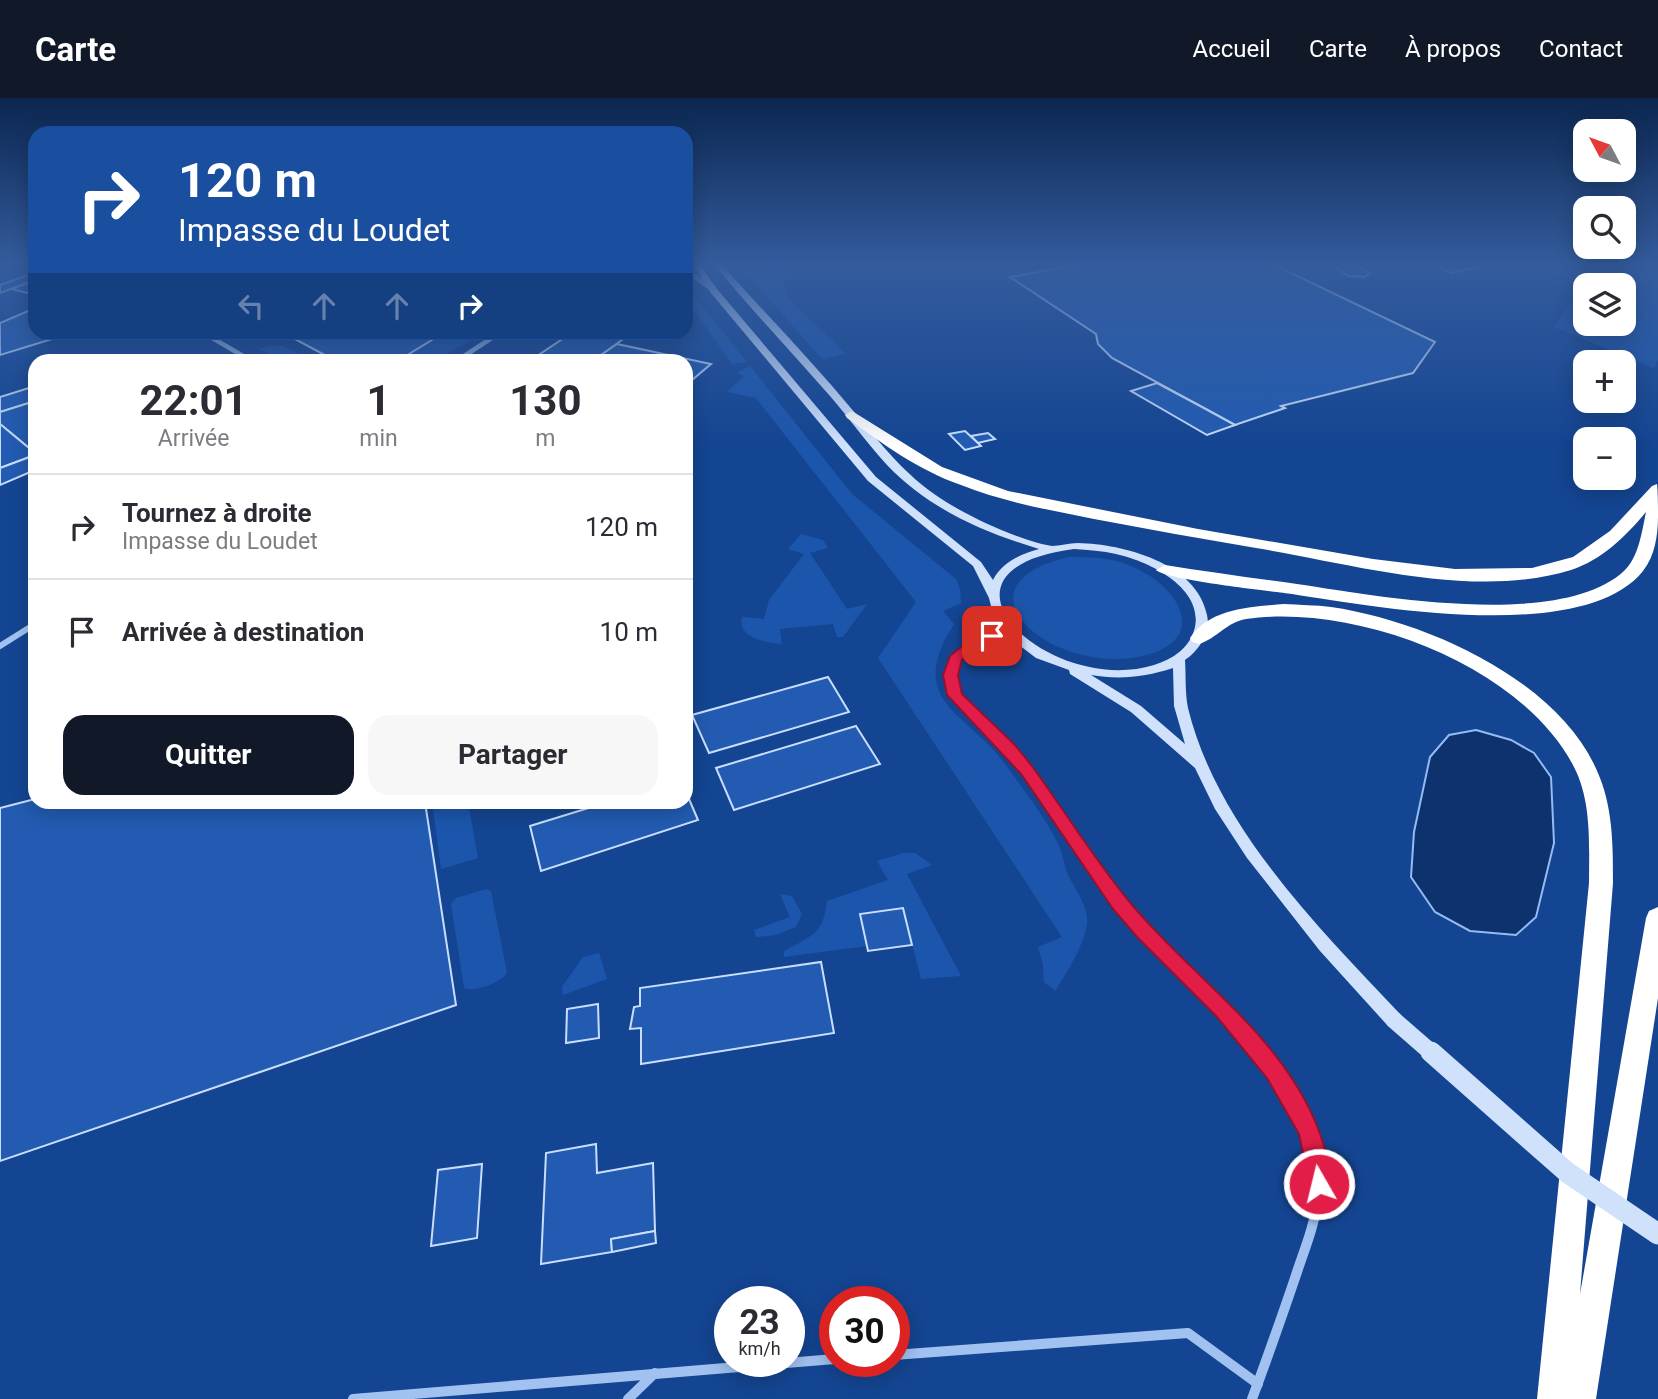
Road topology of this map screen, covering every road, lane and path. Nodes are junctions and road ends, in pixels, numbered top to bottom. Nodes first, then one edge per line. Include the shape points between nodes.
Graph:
1 (741, 324) edge
2 (770, 324) edge
3 (216, 340) edge
4 (489, 340) edge
5 (240, 354) edge
6 (467, 354) edge
7 (852, 415) junction
8 (1658, 488) edge
9 (1051, 548) junction
10 (1165, 570) junction
11 (994, 596) junction
12 (28, 628) edge
13 (1007, 630) junction
14 (1199, 638) junction
15 (0, 646) edge
16 (1179, 659) junction
17 (1068, 667) junction
18 (1199, 765) junction
19 (1658, 918) edge
20 (1658, 1234) edge
21 (910, 1354) edge
22 (819, 1360) edge
23 (656, 1372) junction
24 (1258, 1384) junction
25 (353, 1399) edge
26 (628, 1399) edge
27 (1252, 1399) edge
28 (1554, 1399) edge
29 (1579, 1399) edge

1 - 11 main road via 858,464 894,499 977,564
2 - 7 main road
3 - 5 street
4 - 6 street
7 - 8 highway via 901,450 992,491 1174,529 1443,573 1522,575 1565,566 1597,552
7 - 9 main road via 900,475 929,498 983,526
8 - 10 highway via 1655,513 1637,567 1586,600 1553,606 1403,604
9 - 10 main road via 1122,552
9 - 11 main road via 1011,566
10 - 14 main road via 1197,603 1202,626
11 - 13 main road
12 - 15 street
13 - 17 main road via 1023,645
13 - 24 street via 980,639 960,653 951,667 954,695 1027,770 1128,913 1224,1010 1275,1071 1309,1130 1318,1161 1315,1219
14 - 16 main road
14 - 28 highway via 1237,615 1299,610 1338,615 1429,640 1522,692 1583,763 1600,817 1601,883
16 - 17 main road via 1129,674
16 - 18 main road via 1176,683 1181,716
17 - 18 main road via 1136,709
18 - 20 main road, bridge via 1228,820 1319,939 1394,1020 1568,1173
19 - 29 highway
21 - 24 street via 1188,1333
22 - 23 street
23 - 25 street
23 - 26 street
24 - 27 street

